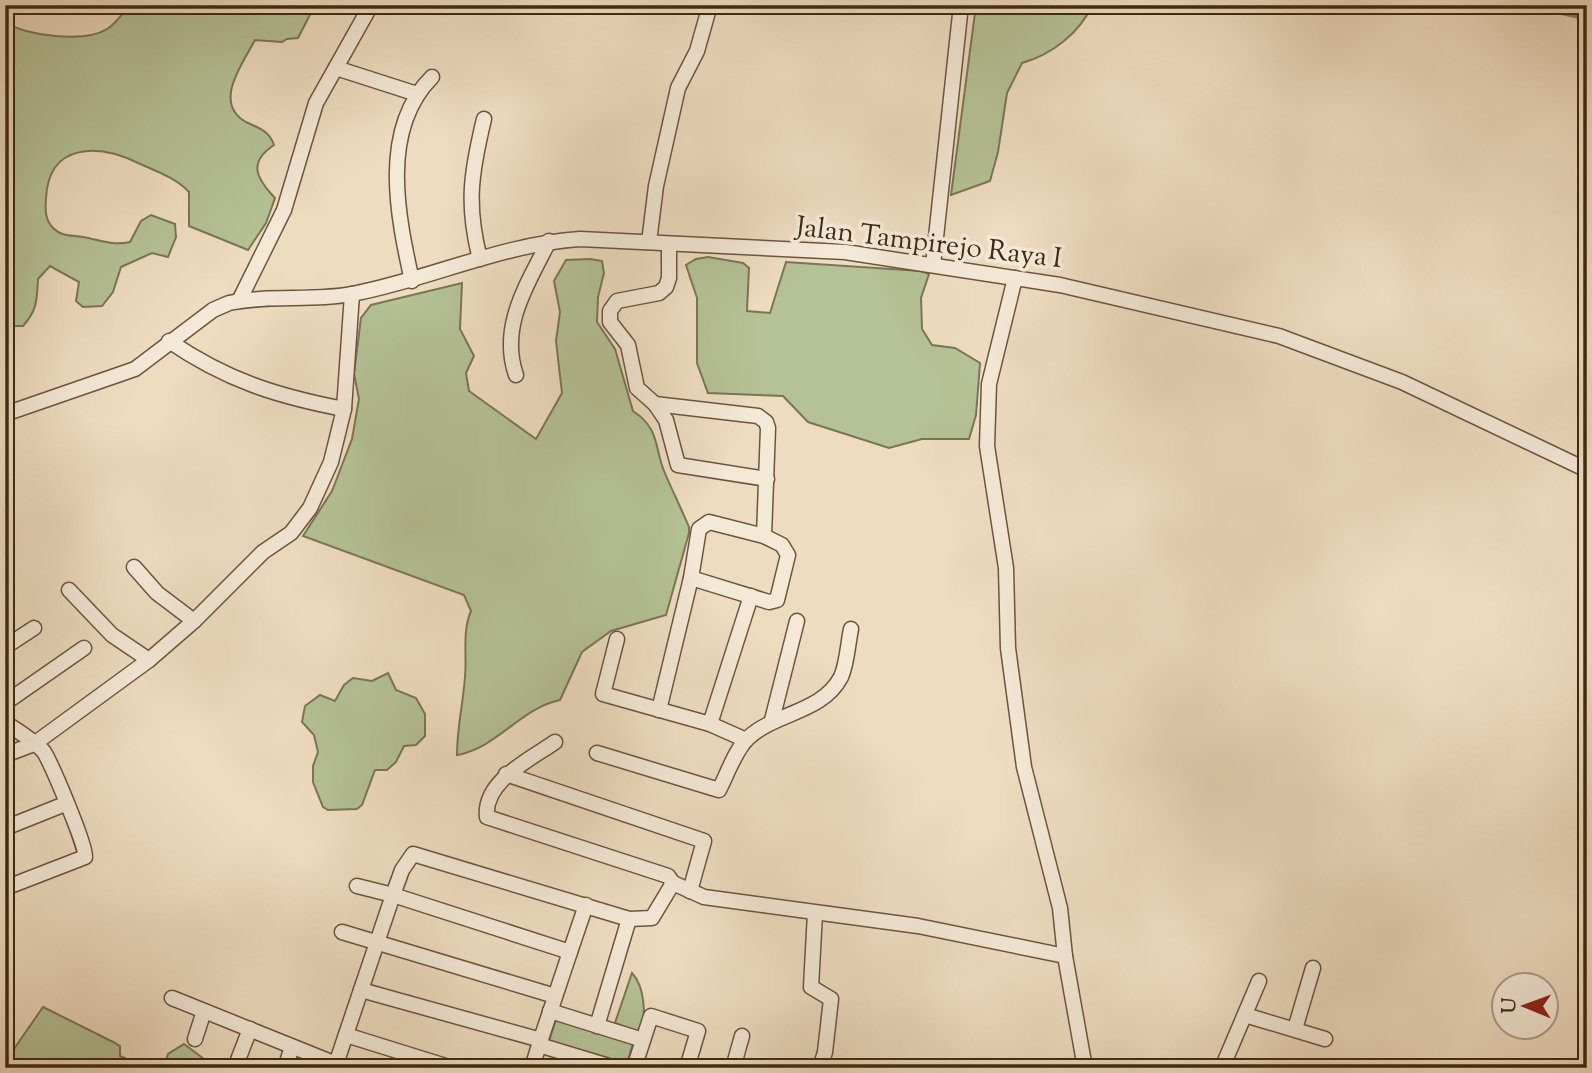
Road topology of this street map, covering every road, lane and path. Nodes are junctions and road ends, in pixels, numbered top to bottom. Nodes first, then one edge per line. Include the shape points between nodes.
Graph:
1 (372, 5) edge
2 (710, 5) edge
3 (961, 5) edge
4 (336, 68) junction
5 (432, 77) dead end
6 (416, 94) junction
7 (484, 119) dead end
8 (549, 241) junction
9 (649, 243) junction
10 (669, 244) junction
11 (480, 259) junction
12 (933, 265) junction
13 (1015, 278) junction
14 (412, 281) junction
15 (352, 294) junction
16 (239, 301) junction
17 (169, 341) junction
18 (516, 375) dead end
19 (655, 404) junction
20 (344, 410) junction
21 (5, 414) edge
22 (1587, 470) edge
23 (767, 479) junction
24 (764, 536) junction
25 (134, 568) dead end
26 (691, 579) junction
27 (69, 590) dead end
28 (751, 596) junction
29 (194, 621) junction
30 (797, 621) dead end
31 (34, 628) dead end
32 (851, 629) dead end
33 (617, 639) dead end
34 (5, 647) edge
35 (84, 648) dead end
36 (149, 660) junction
37 (5, 703) edge
38 (659, 710) junction
39 (772, 720) junction
40 (5, 722) edge
41 (710, 724) junction
42 (746, 740) junction
43 (555, 742) dead end
44 (34, 744) junction
45 (597, 752) dead end
46 (5, 755) edge
47 (506, 774) junction
48 (65, 804) junction
49 (5, 828) edge
50 (673, 883) junction
51 (357, 886) dead end
52 (5, 888) edge
53 (690, 891) junction
54 (393, 895) junction
55 (586, 905) junction
56 (815, 912) junction
57 (629, 919) junction
58 (342, 932) dead end
59 (377, 942) junction
60 (570, 952) junction
61 (1065, 956) junction
62 (1313, 968) dead end
63 (1259, 981) dead end
64 (361, 990) junction
65 (555, 996) junction
66 (172, 998) dead end
67 (204, 1011) junction
68 (550, 1011) junction
69 (1245, 1015) junction
70 (597, 1026) junction
71 (250, 1029) junction
72 (1295, 1029) junction
73 (346, 1035) junction
74 (742, 1036) dead end
75 (195, 1039) dead end
76 (1325, 1039) dead end
77 (643, 1040) junction
78 (540, 1042) junction
79 (292, 1046) junction
80 (585, 1064) edge
81 (236, 1065) dead end
82 (336, 1066) edge
83 (1225, 1067) edge
84 (285, 1068) edge
85 (452, 1068) edge
86 (532, 1068) edge
87 (614, 1068) edge
88 (634, 1068) edge
89 (687, 1068) edge
90 (733, 1068) edge
91 (820, 1068) edge
92 (1085, 1068) edge

1 - 4 street
2 - 9 street via 697,51 678,88 656,186
3 - 12 street
4 - 6 street
4 - 16 street via 316,103 284,210
5 - 6 street
6 - 14 street via 403,132 396,180
7 - 11 street via 470,197 471,226
8 - 9 street, Jalan Tampirejo Raya I
8 - 11 street, Jalan Tampirejo Raya I
8 - 18 street via 525,285 511,330
9 - 10 street, Jalan Tampirejo Raya I
10 - 12 street, Jalan Tampirejo Raya I via 845,253
10 - 19 street via 666,287 659,293 625,297 610,311 610,322 631,352 637,388
11 - 14 street, Jalan Tampirejo Raya I
12 - 13 street, Jalan Tampirejo Raya I
13 - 22 street, Jalan Tampirejo Raya I via 1279,336 1402,383
13 - 61 street via 989,384 987,446 1006,568 1008,649 1022,754 1060,908
14 - 15 street, Jalan Tampirejo Raya I
15 - 16 street, Jalan Tampirejo Raya I
15 - 20 street
16 - 17 street, Jalan Tampirejo Raya I via 213,310
17 - 20 street via 205,366 247,385
17 - 21 street, Jalan Tampirejo Raya I via 135,369
19 - 23 street via 670,430 678,465
19 - 23 street via 762,418 768,428
20 - 29 street via 334,452 310,508 291,533 263,552
23 - 24 street
24 - 26 street via 705,523 699,529
24 - 28 street via 782,545 788,555 776,600
25 - 29 street via 157,593
26 - 28 street
26 - 38 street
27 - 36 street via 112,635
28 - 41 street
29 - 36 street
30 - 39 street
31 - 34 street
32 - 39 street via 841,676 828,694 808,708
33 - 38 street via 603,695
35 - 37 street
36 - 44 street
38 - 41 street
39 - 42 street
40 - 44 street
41 - 42 street
42 - 45 street via 719,790
43 - 47 street
44 - 46 street
44 - 48 street via 43,751
47 - 50 street via 486,811 491,821 668,876
47 - 53 street via 704,841
48 - 49 street
48 - 52 street via 80,831 85,857
50 - 53 street
50 - 57 street via 652,918
51 - 54 street
53 - 56 street via 704,897
54 - 55 street via 413,854
54 - 59 street
54 - 60 street
55 - 57 street
55 - 60 street
56 - 61 street via 918,926
56 - 91 street via 811,987 831,999
57 - 70 street
58 - 59 street
59 - 64 street
59 - 65 street
60 - 65 street
61 - 92 street
62 - 72 street
63 - 69 street
64 - 73 street
64 - 78 street
65 - 68 street
66 - 67 street
67 - 71 street
67 - 75 street
68 - 70 street
68 - 78 street
69 - 72 street
69 - 83 street
70 - 77 street
71 - 79 street
71 - 81 street
72 - 76 street
73 - 82 street
73 - 85 street
74 - 90 street
77 - 88 street
77 - 89 street via 651,1016 698,1031
78 - 80 street
78 - 86 street
79 - 82 street
79 - 84 street
80 - 87 street

